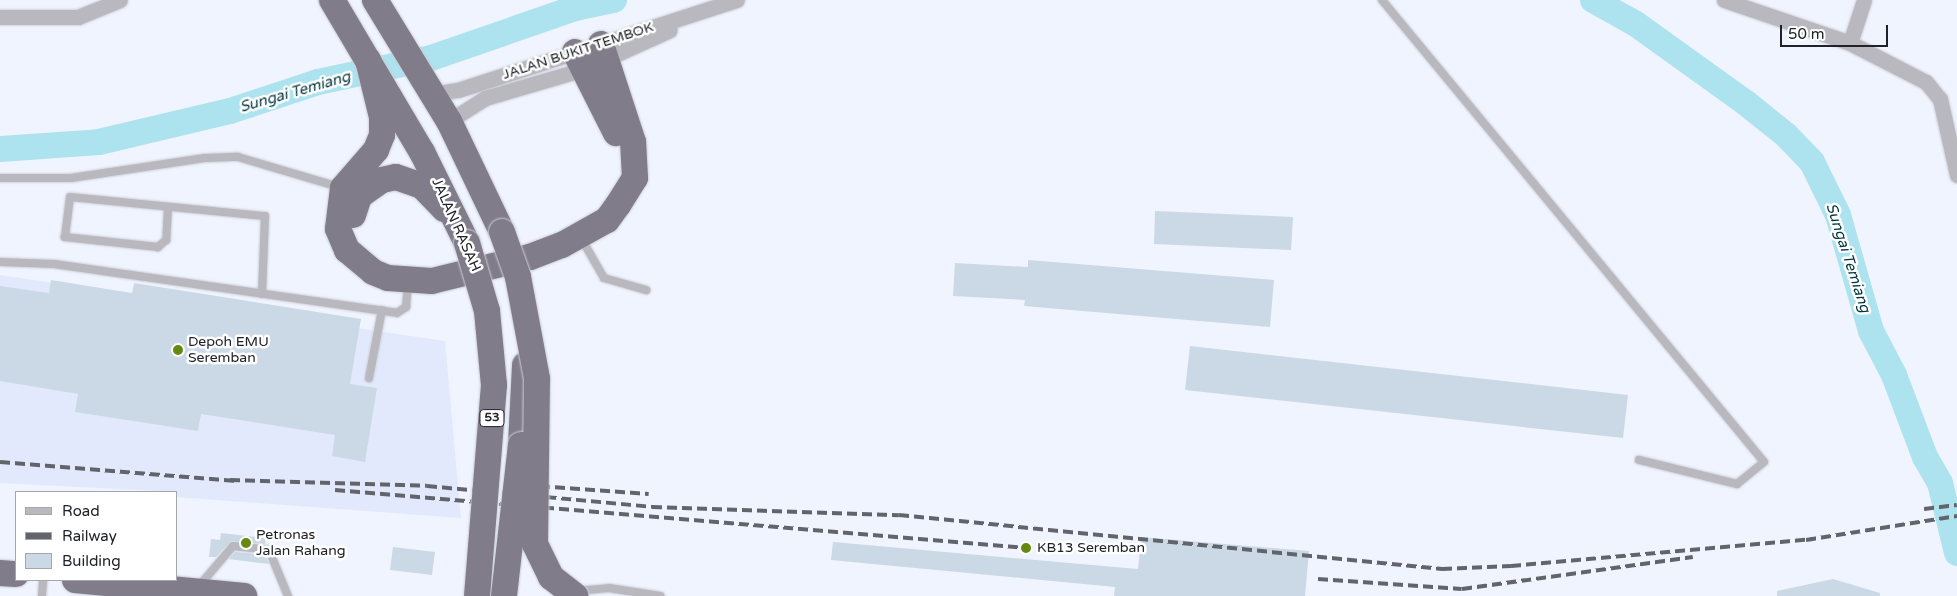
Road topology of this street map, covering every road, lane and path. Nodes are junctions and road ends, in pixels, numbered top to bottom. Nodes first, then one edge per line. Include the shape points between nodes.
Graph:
1 (120, 0) edge
2 (332, 0) edge
3 (375, 0) edge
4 (1382, 0) edge
5 (1724, 0) edge
6 (1864, 0) edge
7 (730, 2) edge
8 (0, 17) edge
9 (1850, 43) junction
10 (591, 56) junction
11 (427, 86) junction
12 (380, 91) junction
13 (449, 121) junction
14 (1957, 175) edge
15 (0, 178) edge
16 (343, 188) junction
17 (168, 207) junction
18 (464, 236) junction
19 (580, 236) junction
20 (0, 262) edge
21 (408, 281) junction
22 (646, 290) dead end
23 (262, 294) junction
24 (382, 310) junction
25 (527, 322) junction
26 (369, 378) dead end
27 (1639, 460) dead end
28 (0, 573) edge
29 (15, 574) edge
30 (43, 581) edge
31 (84, 581) edge
32 (179, 592) edge
33 (42, 596) edge
34 (244, 596) edge
35 (288, 596) edge
36 (477, 596) edge
37 (504, 596) edge
38 (565, 596) edge
39 (575, 596) edge
40 (660, 596) edge

1 - 8 street via 78,16
2 - 12 highway, JALAN RASAH / 53 via 362,51
3 - 11 highway, 53
4 - 27 lane via 1764,462 1736,484
5 - 9 street
6 - 9 street
7 - 10 street, JALAN BUKIT TEMBOK
9 - 14 street via 1926,82 1940,99
10 - 11 street, JALAN BUKIT TEMBOK via 458,90
10 - 13 street, JALAN BUKIT TEMBOK via 485,98
10 - 19 highway via 633,142 634,178 606,220
11 - 13 highway, 53
12 - 16 highway via 382,135 376,150
12 - 18 highway, JALAN RASAH / 53
13 - 25 highway, 53, bridge via 502,232
15 - 16 lane via 71,178 205,158 238,157
16 - 21 highway via 338,229 347,250 373,272
17 - 17 lane via 166,240 158,247 64,237 70,197
17 - 23 lane via 265,216
18 - 21 highway via 431,194 408,179 382,180 358,196 354,224 360,238 368,251
18 - 36 highway, JALAN RASAH / 53, bridge via 486,311 494,385
19 - 21 highway via 530,257 456,276
19 - 22 lane via 604,278
20 - 23 lane via 54,264
21 - 24 lane via 406,307 397,313
23 - 24 lane
24 - 26 lane
25 - 37 highway, 53, bridge via 520,445
25 - 39 highway, bridge via 537,379 535,544 551,577
28 - 29 highway
30 - 33 lane
31 - 32 highway
32 - 34 highway
32 - 35 lane via 233,546 269,550
38 - 40 lane via 593,587

